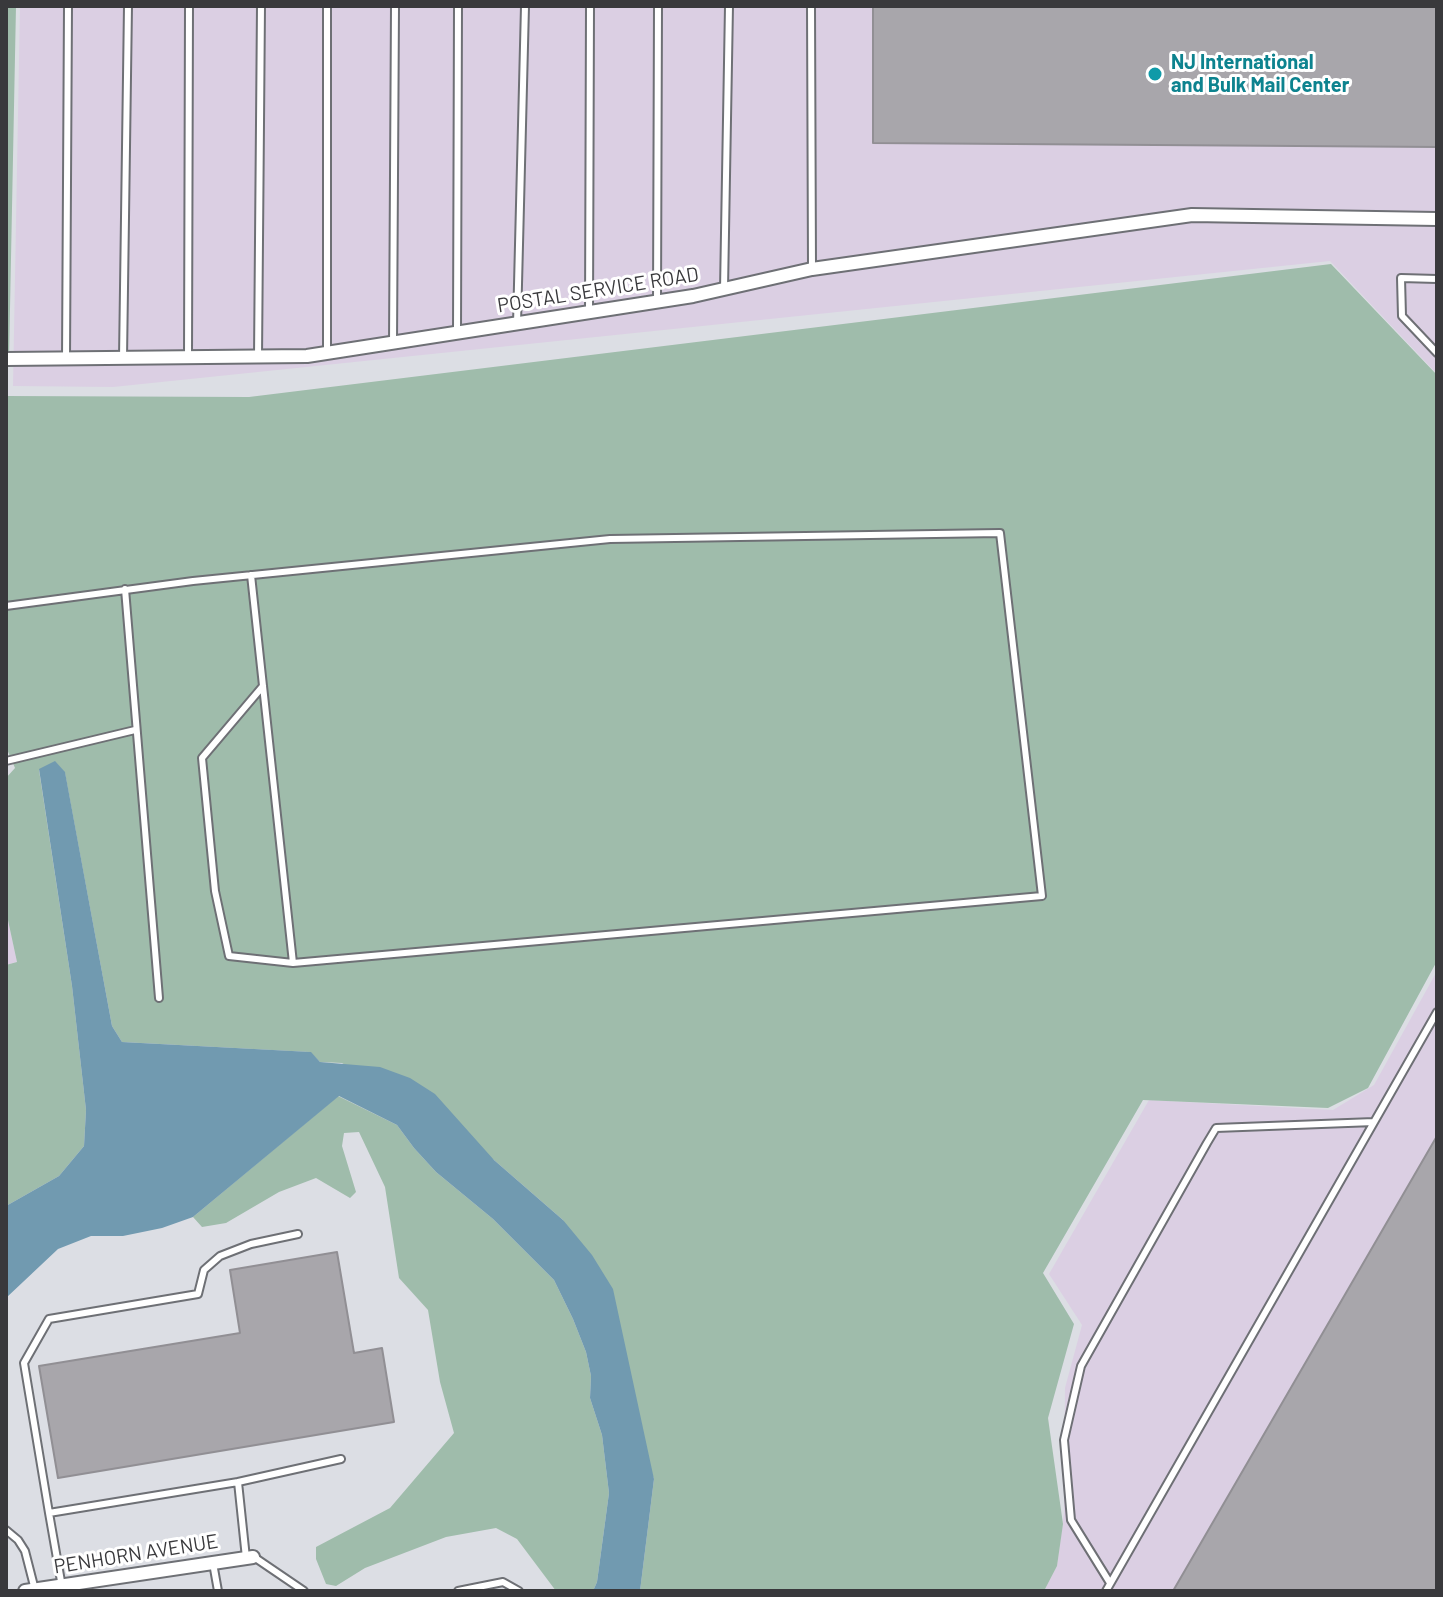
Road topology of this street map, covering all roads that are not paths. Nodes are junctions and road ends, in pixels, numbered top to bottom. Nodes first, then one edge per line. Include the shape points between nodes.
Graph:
1 (68, 6) edge
2 (128, 6) edge
3 (189, 6) edge
4 (261, 6) edge
5 (327, 6) edge
6 (395, 6) edge
7 (458, 6) edge
8 (525, 6) edge
9 (590, 6) edge
10 (658, 6) edge
11 (729, 6) edge
12 (811, 6) edge
13 (1437, 219) edge
14 (812, 269) junction
15 (1437, 279) edge
16 (724, 289) junction
17 (657, 302) junction
18 (589, 313) junction
19 (517, 324) junction
20 (457, 333) junction
21 (393, 343) junction
22 (327, 353) junction
23 (1437, 353) edge
24 (258, 357) junction
25 (123, 358) junction
26 (188, 358) junction
27 (6, 359) edge
28 (66, 359) junction
29 (251, 575) junction
30 (125, 589) junction
31 (6, 606) edge
32 (263, 686) junction
33 (135, 730) junction
34 (6, 761) edge
35 (293, 963) junction
36 (159, 998) dead end
37 (1437, 1012) edge
38 (1374, 1122) junction
39 (298, 1234) dead end
40 (341, 1459) dead end
41 (238, 1482) junction
42 (49, 1513) junction
43 (6, 1530) edge
44 (250, 1557) junction
45 (213, 1563) junction
46 (1110, 1583) junction
47 (62, 1588) edge
48 (30, 1590) edge
49 (218, 1591) edge
50 (304, 1591) edge
51 (458, 1591) edge
52 (519, 1591) edge
53 (1106, 1591) edge

1 - 28 lane
2 - 25 lane
3 - 26 lane
4 - 24 lane
5 - 22 lane
6 - 21 lane
7 - 20 lane
8 - 19 lane
9 - 18 lane
10 - 17 lane
11 - 16 lane
12 - 14 lane
13 - 14 street, POSTAL SERVICE ROAD via 1192,215
14 - 16 street, POSTAL SERVICE ROAD
15 - 23 lane via 1401,278 1402,316
16 - 17 street, POSTAL SERVICE ROAD
17 - 18 street, POSTAL SERVICE ROAD
18 - 19 street, POSTAL SERVICE ROAD
19 - 20 street, POSTAL SERVICE ROAD
20 - 21 street, POSTAL SERVICE ROAD
21 - 22 street, POSTAL SERVICE ROAD
22 - 24 street, POSTAL SERVICE ROAD
24 - 26 street, POSTAL SERVICE ROAD
25 - 26 street, POSTAL SERVICE ROAD
25 - 28 street, POSTAL SERVICE ROAD
27 - 28 street, POSTAL SERVICE ROAD
29 - 30 lane
29 - 32 lane
29 - 35 lane via 610,539 1000,533 1042,896
30 - 31 lane
30 - 33 lane
32 - 35 lane
32 - 35 lane via 202,758 215,891 229,956
33 - 34 lane
33 - 36 lane
37 - 38 lane
38 - 46 lane
38 - 46 lane via 1216,1128 1211,1135 1077,1381 1064,1440 1071,1520
39 - 42 lane via 220,1256 204,1270 198,1294 49,1319 24,1363
40 - 41 lane
41 - 42 lane
41 - 44 lane
42 - 47 lane
43 - 48 lane via 25,1551
44 - 45 street, PENHORN AVENUE
44 - 50 lane
45 - 47 street, PENHORN AVENUE
45 - 49 lane
46 - 53 lane
47 - 48 street, PENHORN AVENUE
51 - 52 lane via 503,1582

